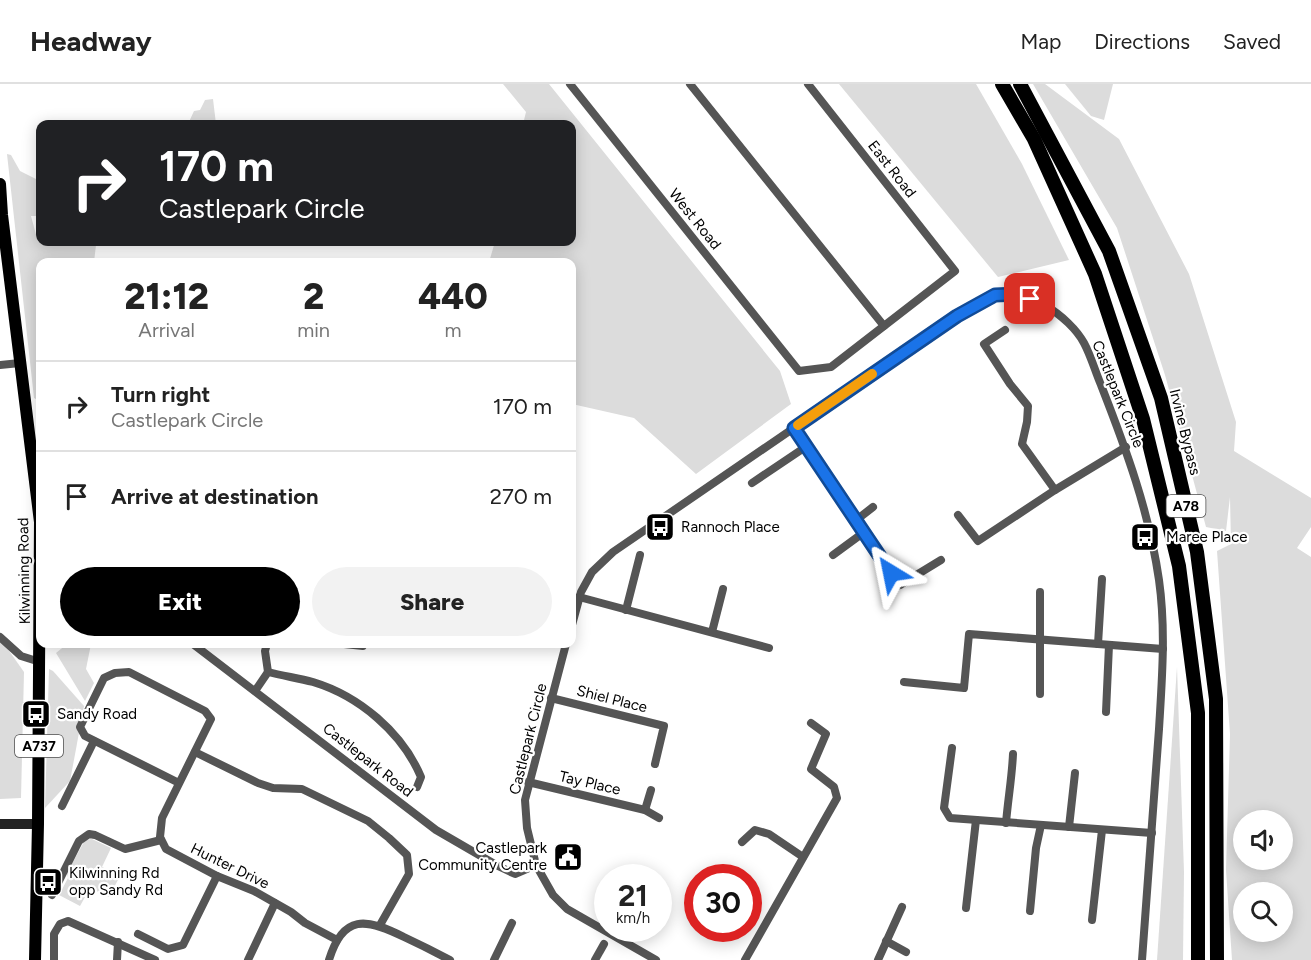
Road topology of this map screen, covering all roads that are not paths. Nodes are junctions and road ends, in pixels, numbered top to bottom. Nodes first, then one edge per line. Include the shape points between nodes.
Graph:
1 (570, 84) edge
2 (690, 84) edge
3 (808, 84) edge
4 (1002, 84) edge
5 (1020, 84) edge
6 (0, 184) edge
7 (884, 326) junction
8 (1005, 330) dead end
9 (20, 363) junction
10 (0, 365) edge
11 (794, 428) junction
12 (807, 446) junction
13 (1126, 447) junction
14 (752, 483) dead end
15 (1055, 490) junction
16 (36, 497) edge
17 (873, 507) dead end
18 (958, 516) dead end
19 (855, 521) junction
20 (863, 533) junction
21 (640, 555) dead end
22 (833, 555) dead end
23 (941, 560) dead end
24 (1102, 579) dead end
25 (723, 589) dead end
26 (1040, 592) dead end
27 (579, 597) junction
28 (576, 609) edge
29 (626, 610) junction
30 (712, 633) junction
31 (0, 637) edge
32 (1041, 640) junction
33 (1098, 644) junction
34 (1109, 645) junction
35 (40, 648) edge
36 (198, 648) edge
37 (266, 648) edge
38 (565, 648) edge
39 (769, 648) dead end
40 (1164, 649) junction
41 (40, 662) junction
42 (268, 672) junction
43 (904, 682) dead end
44 (255, 691) junction
45 (1040, 694) dead end
46 (551, 698) junction
47 (1106, 712) dead end
48 (812, 723) dead end
49 (94, 741) junction
50 (952, 748) dead end
51 (195, 752) junction
52 (1013, 753) dead end
53 (655, 764) dead end
54 (1075, 773) dead end
55 (528, 782) junction
56 (179, 783) junction
57 (417, 787) dead end
58 (651, 790) dead end
59 (62, 806) dead end
60 (645, 810) junction
61 (659, 818) dead end
62 (976, 820) junction
63 (1006, 823) junction
64 (0, 824) edge
65 (38, 824) junction
66 (1041, 825) junction
67 (1069, 827) junction
68 (1102, 830) junction
69 (1152, 834) junction
70 (162, 840) junction
71 (741, 842) dead end
72 (803, 857) junction
73 (536, 865) junction
74 (217, 876) junction
75 (52, 895) dead end
76 (275, 903) junction
77 (902, 907) dead end
78 (966, 909) dead end
79 (1030, 911) dead end
80 (1092, 920) dead end
81 (512, 923) dead end
82 (380, 925) junction
83 (138, 934) dead end
84 (337, 940) junction
85 (886, 941) junction
86 (117, 942) junction
87 (604, 944) dead end
88 (906, 952) dead end
89 (35, 960) edge
90 (54, 960) edge
91 (117, 960) edge
92 (155, 960) edge
93 (248, 960) edge
94 (329, 960) edge
95 (450, 960) edge
96 (494, 960) edge
97 (595, 960) edge
98 (656, 960) edge
99 (745, 960) edge
100 (878, 960) edge
101 (1142, 960) edge
102 (1198, 960) edge
103 (1217, 960) edge

1 - 7 street, West Road via 799,371 831,367
2 - 7 street
3 - 7 street, East Road via 955,271
4 - 102 highway, A78 via 1034,139 1095,274 1143,418 1179,566 1198,713
5 - 103 highway, Irvine Bypass / A78 via 1110,251 1161,398 1197,552 1215,699
6 - 9 main road, Kilwinning Road / A737
8 - 15 street via 984,345 1028,406 1022,444
9 - 10 street
9 - 16 main road, Kilwinning Road / A737
11 - 12 street
11 - 13 street, Castlepark Circle via 957,316 995,295 1019,294 1064,318 1084,342
11 - 27 street, Castlepark Circle via 613,552 592,572
12 - 14 street
12 - 19 street
13 - 15 street
13 - 40 street, Castlepark Circle via 1153,545
15 - 18 street via 978,541
17 - 19 street
19 - 20 street
20 - 22 street
20 - 23 street via 900,585
21 - 29 street
24 - 33 street
25 - 30 street
26 - 32 street
27 - 28 street, Castlepark Circle
27 - 29 street
29 - 30 street
30 - 39 street
31 - 41 street via 21,656
32 - 33 street
32 - 43 street via 969,634 964,688
32 - 45 street
33 - 34 street
34 - 40 street
34 - 47 street
35 - 41 main road, Kilwinning Road / A737
36 - 44 street, Castlepark Road
37 - 42 street
38 - 46 street, Castlepark Circle
40 - 69 street, Castlepark Circle
41 - 65 main road, Kilwinning Road / A737
42 - 44 street
42 - 57 street via 314,682 358,702 387,727 413,759 421,777
44 - 73 street, Castlepark Road via 436,830 515,874
46 - 53 street, Shiel Place via 664,726
46 - 55 street, Castlepark Circle
48 - 72 street via 826,734 811,769 834,787 837,798
49 - 51 street via 80,727 104,678 129,672 205,711 211,719
49 - 56 street
49 - 59 street
50 - 62 street via 944,808 950,818
51 - 56 street
51 - 82 street via 258,783 302,789 368,821 389,838 406,855 410,874
52 - 63 street
54 - 67 street
55 - 60 street, Tay Place
55 - 73 street, Castlepark Circle via 527,828
56 - 70 street via 162,818
58 - 60 street
60 - 61 street, Tay Place
62 - 63 street
62 - 78 street
63 - 66 street
64 - 65 main road
65 - 89 main road, Kilwinning Road / A737
66 - 67 street
66 - 79 street
67 - 68 street
68 - 69 street
68 - 80 street
69 - 101 street, Castlepark Circle
70 - 74 street, Hunter Drive via 166,849
70 - 75 street via 124,849 89,834 79,841
71 - 72 street via 755,830 769,834
72 - 99 street
73 - 98 street, Castlepark Circle via 553,895 567,909
74 - 76 street, Hunter Drive
74 - 83 street via 183,945 168,950
76 - 84 street, Hunter Drive
76 - 93 street
77 - 85 street
81 - 96 street
82 - 84 street via 365,922 348,927
82 - 95 street
84 - 94 street
85 - 88 street
85 - 100 street
86 - 90 street via 64,921 54,934
86 - 91 street
86 - 92 street
87 - 97 street

